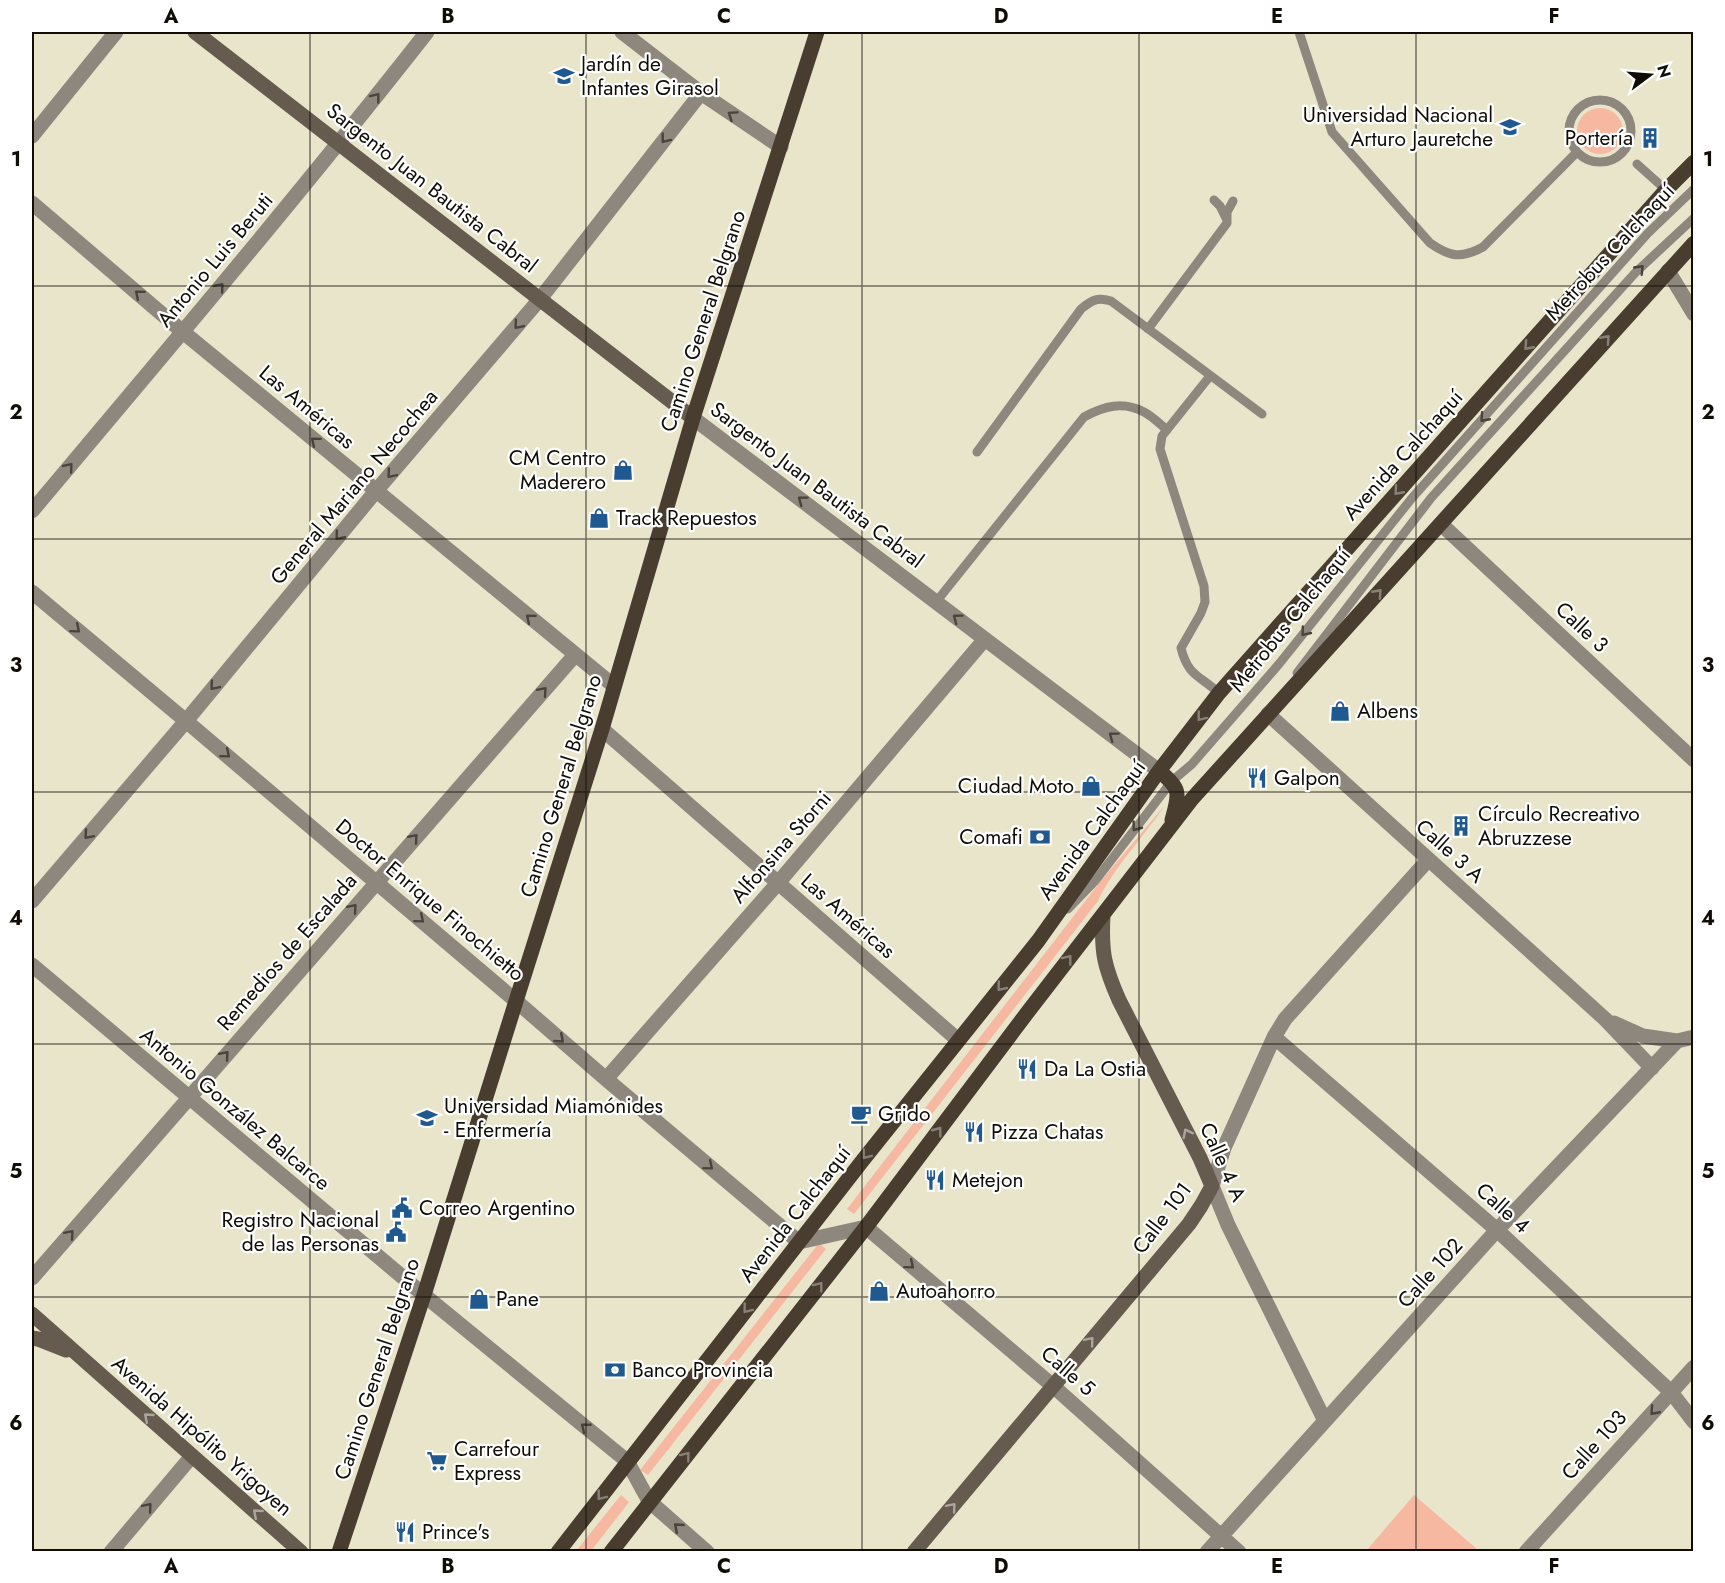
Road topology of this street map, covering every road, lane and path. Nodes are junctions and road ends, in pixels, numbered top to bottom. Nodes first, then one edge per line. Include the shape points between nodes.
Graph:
1 (116, 32) edge
2 (195, 32) edge
3 (427, 32) edge
4 (622, 32) edge
5 (817, 32) edge
6 (1299, 32) edge
7 (701, 93) junction
8 (32, 136) edge
9 (340, 143) junction
10 (781, 147) junction
11 (1577, 152) junction
12 (1694, 162) edge
13 (1637, 164) dead end
14 (1694, 189) edge
15 (1666, 190) junction
16 (1214, 200) dead end
17 (1233, 201) dead end
18 (32, 203) edge
19 (1694, 218) edge
20 (1227, 223) junction
21 (1694, 243) edge
22 (1668, 271) junction
23 (540, 299) junction
24 (1694, 314) edge
25 (1148, 329) junction
26 (183, 332) junction
27 (1210, 376) junction
28 (1262, 414) dead end
29 (693, 418) junction
30 (1167, 430) junction
31 (977, 452) dead end
32 (376, 491) junction
33 (32, 512) edge
34 (1441, 524) junction
35 (32, 592) edge
36 (936, 602) junction
37 (985, 639) junction
38 (575, 655) junction
39 (614, 686) junction
40 (1219, 693) junction
41 (1268, 714) junction
42 (186, 721) junction
43 (602, 729) junction
44 (1694, 760) edge
45 (1166, 776) junction
46 (1171, 826) junction
47 (1428, 860) junction
48 (376, 882) junction
49 (778, 883) junction
50 (32, 901) edge
51 (1103, 915) junction
52 (32, 965) edge
53 (516, 1001) junction
54 (1605, 1019) junction
55 (1274, 1037) junction
56 (1694, 1037) edge
57 (958, 1040) junction
58 (1677, 1041) junction
59 (1652, 1068) junction
60 (606, 1079) junction
61 (188, 1097) junction
62 (1212, 1186) junction
63 (866, 1227) junction
64 (1497, 1230) junction
65 (799, 1242) junction
66 (32, 1278) edge
67 (424, 1295) junction
68 (32, 1314) edge
69 (32, 1338) edge
70 (74, 1353) junction
71 (1694, 1367) edge
72 (1053, 1386) junction
73 (1671, 1392) junction
74 (1325, 1421) junction
75 (1694, 1422) edge
76 (192, 1456) junction
77 (627, 1461) junction
78 (650, 1502) junction
79 (1221, 1536) junction
80 (111, 1551) edge
81 (301, 1551) edge
82 (339, 1551) edge
83 (558, 1551) edge
84 (611, 1551) edge
85 (707, 1551) edge
86 (914, 1551) edge
87 (1207, 1551) edge
88 (1239, 1551) edge
89 (1526, 1551) edge

1 - 8 street
2 - 9 street, Sargento Juan Bautista Cabral
9 -> 3 street, Antonio Luis Beruti
4 - 7 street
5 - 10 main road, Camino General Belgrano
6 - 11 lane via 1332,132 1442,252 1455,256 1483,247
10 -> 7 street
7 -> 23 street, General Mariano Necochea
9 - 23 street, Sargento Juan Bautista Cabral
26 -> 9 street, Antonio Luis Beruti
10 - 29 main road, Camino General Belgrano
11 - 11 lane via 1595,161 1615,158 1629,143 1626,113 1610,101 1589,101 1581,106 1574,114 1569,133
12 - 15 main road, Avenida Calchaquí
13 - 15 lane
14 -> 45 lane, Metrobus Calchaquí via 1648,232 1428,480 1279,664 1192,764
15 -> 40 main road, Avenida Calchaquí
16 - 20 lane via 1226,215
17 - 20 lane
26 -> 18 street, Las Américas
41 -> 19 lane, Metrobus Calchaquí via 1431,498 1629,280
20 - 25 lane
21 - 22 main road
22 - 24 street
34 -> 22 main road
23 - 29 street, Sargento Juan Bautista Cabral
23 -> 32 street, General Mariano Necochea
25 - 27 lane
25 - 31 lane via 1111,301 1092,300
32 -> 26 street, Las Américas
33 -> 26 street, Antonio Luis Beruti
27 - 28 lane
27 - 30 lane
36 -> 29 street, Sargento Juan Bautista Cabral
29 - 39 main road, Camino General Belgrano
30 - 36 lane via 1146,412 1126,406 1100,408 1084,417
30 - 40 lane via 1160,449 1204,586 1201,613 1181,648 1189,670
38 -> 32 street, Las Américas
32 -> 42 street, General Mariano Necochea
41 -> 34 main road
34 - 44 street, Calle 3
35 -> 42 street, Doctor Enrique Finochietto
37 -> 36 street, Sargento Juan Bautista Cabral
45 -> 37 street, Sargento Juan Bautista Cabral
37 - 49 street, Alfonsina Storni
38 - 39 street, Las Américas
48 -> 38 street, Remedios de Escalada
39 - 43 main road, Camino General Belgrano
40 -> 45 main road, Avenida Calchaquí
41 - 46 main road
41 - 47 street, Calle 3 A
42 -> 48 street, Doctor Enrique Finochietto
42 -> 50 street, General Mariano Necochea
43 - 49 street, Las Américas
43 - 53 main road, Camino General Belgrano
45 - 46 main road via 1178,800
45 -> 57 main road, Avenida Calchaquí
46 - 51 main road
47 - 54 street, Calle 3 A
47 - 55 street, Calle 101 via 1285,1019
48 -> 53 street, Doctor Enrique Finochietto
61 -> 48 street, Remedios de Escalada
49 - 57 street, Las Américas
49 - 60 street, Alfonsina Storni
62 -> 51 street, Calle 4 A via 1108,973 1101,941
63 -> 51 main road
52 - 61 street, Antonio González Balcarce
53 -> 60 street, Doctor Enrique Finochietto
53 - 67 main road, Camino General Belgrano
54 - 58 street, Calle 3 A via 1643,1036
54 - 59 street, Calle 3 A
55 - 62 street, Calle 101 via 1224,1148
55 - 64 street, Calle 4
56 - 58 street
57 -> 65 main road, Avenida Calchaquí
58 - 59 street, Calle 102
59 - 64 street, Calle 102
60 -> 65 street, Doctor Enrique Finochietto
66 -> 61 street, Remedios de Escalada
61 - 67 street, Antonio González Balcarce
72 -> 62 street, Calle 101 via 1189,1224
62 - 74 street, Calle 4 A
63 - 65 street
63 -> 72 street, Calle 5
78 -> 63 main road
64 - 73 street, Calle 4
64 - 74 street, Calle 102
65 -> 77 main road, Avenida Calchaquí
77 -> 67 street, Antonio González Balcarce
67 - 82 main road, Camino General Belgrano
68 - 70 street, Avenida Hipólito Yrigoyen
69 - 70 street, Avenida Hipólito Yrigoyen
76 -> 70 street, Avenida Hipólito Yrigoyen
71 - 73 street, Calle 103
72 - 79 street, Calle 5
86 -> 72 street, Calle 101
73 - 75 street, Calle 4
73 -> 89 street, Calle 103
74 - 79 street, Calle 102
80 -> 76 street
81 -> 76 street, Avenida Hipólito Yrigoyen
77 - 78 street, Antonio González Balcarce
77 -> 83 main road, Avenida Calchaquí
78 - 84 main road
85 -> 78 street
79 - 87 street, Calle 102
79 - 88 street, Calle 5

